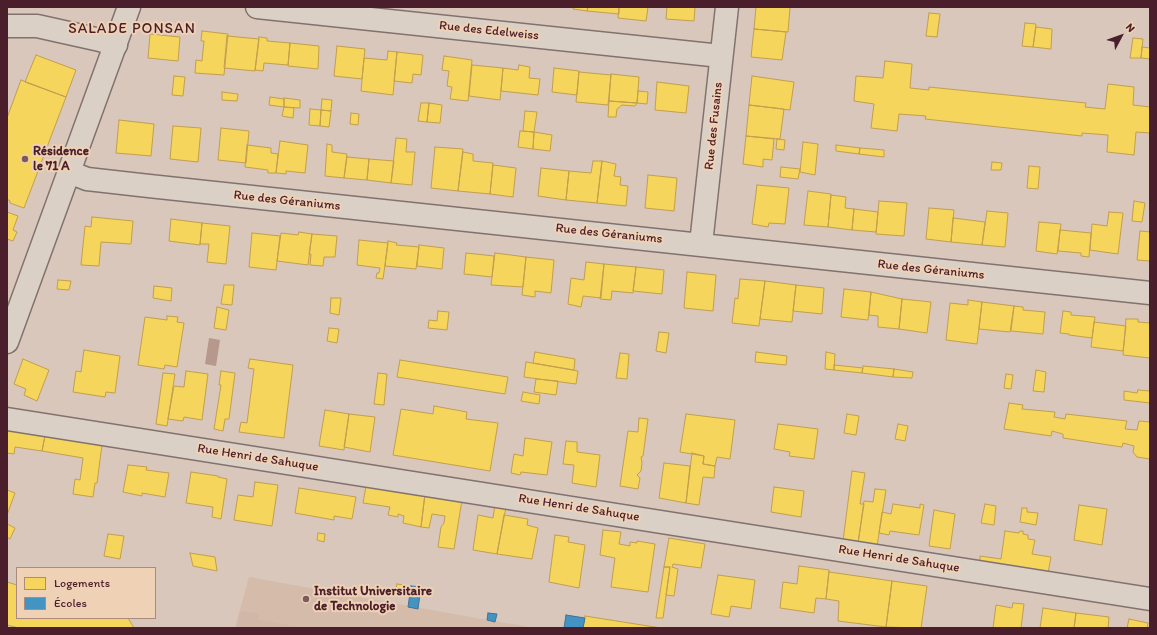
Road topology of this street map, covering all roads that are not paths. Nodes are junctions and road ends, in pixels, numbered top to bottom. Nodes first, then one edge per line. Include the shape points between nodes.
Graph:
1 (129, 7) edge
2 (256, 7) edge
3 (727, 7) edge
4 (7, 26) edge
5 (116, 45) junction
6 (722, 56) junction
7 (69, 172) junction
8 (701, 244) junction
9 (1150, 293) edge
10 (7, 342) edge
11 (7, 419) edge
12 (1150, 599) edge

1 - 5 street
2 - 6 street, Rue des Edelweiss
3 - 6 street, Rue des Fusains
4 - 5 street via 38,26
5 - 7 street
6 - 8 street, Rue des Fusains
7 - 8 street, Rue des Géraniums via 87,179
7 - 10 street
8 - 9 street, Rue des Géraniums
11 - 12 street, Rue Henri de Sahuque

